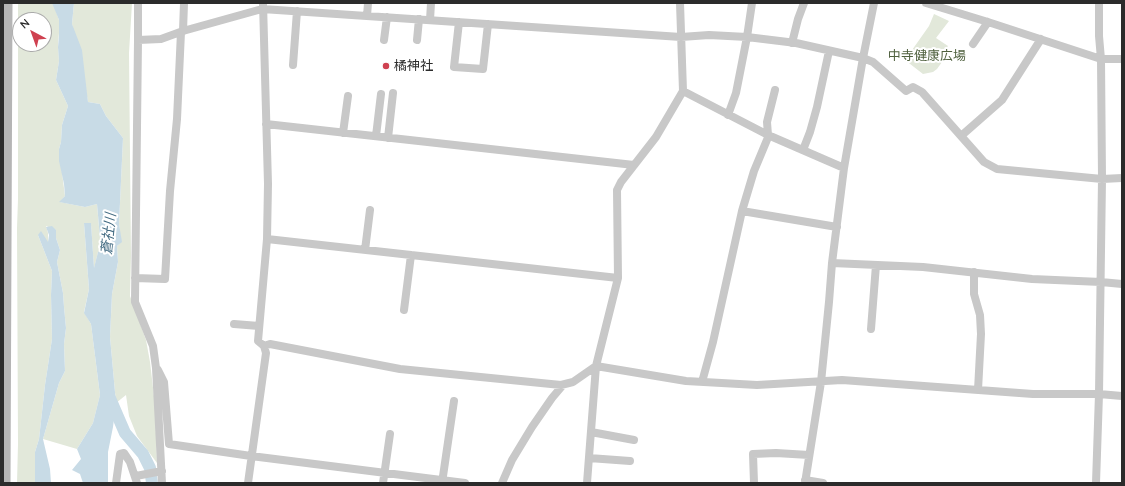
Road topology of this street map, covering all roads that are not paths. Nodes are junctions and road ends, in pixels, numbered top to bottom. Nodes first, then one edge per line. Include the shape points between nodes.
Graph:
1 (7, 3) edge
2 (138, 3) edge
3 (184, 3) edge
4 (368, 3) edge
5 (431, 3) edge
6 (680, 3) edge
7 (752, 3) edge
8 (804, 3) edge
9 (874, 3) edge
10 (926, 3) edge
11 (1099, 3) edge
12 (262, 6) edge
13 (296, 12) junction
14 (367, 16) junction
15 (387, 17) junction
16 (419, 20) junction
17 (430, 20) junction
18 (459, 22) junction
19 (988, 22) junction
20 (488, 24) junction
21 (182, 31) junction
22 (681, 37) junction
23 (747, 37) junction
24 (1041, 39) junction
25 (138, 40) junction
26 (384, 40) dead end
27 (417, 40) dead end
28 (792, 43) junction
29 (973, 44) dead end
30 (829, 51) junction
31 (863, 58) junction
32 (1101, 59) junction
33 (1122, 59) edge
34 (293, 64) dead end
35 (775, 90) dead end
36 (683, 91) junction
37 (393, 93) dead end
38 (381, 94) dead end
39 (348, 96) dead end
40 (728, 115) junction
41 (266, 124) junction
42 (343, 133) junction
43 (768, 135) junction
44 (376, 136) junction
45 (961, 136) junction
46 (388, 138) junction
47 (803, 150) junction
48 (634, 165) junction
49 (844, 168) junction
50 (1122, 178) edge
51 (1102, 179) junction
52 (370, 210) dead end
53 (742, 211) junction
54 (837, 227) junction
55 (267, 239) junction
56 (365, 250) junction
57 (411, 255) junction
58 (832, 263) junction
59 (876, 265) junction
60 (974, 272) junction
61 (135, 278) junction
62 (618, 278) junction
63 (1101, 282) junction
64 (1122, 284) edge
65 (5, 299) edge
66 (404, 310) dead end
67 (234, 324) dead end
68 (259, 326) junction
69 (870, 329) dead end
70 (264, 346) junction
71 (596, 366) junction
72 (156, 368) junction
73 (702, 382) junction
74 (821, 382) junction
75 (563, 385) junction
76 (978, 390) junction
77 (1099, 394) junction
78 (1122, 396) edge
79 (454, 401) dead end
80 (591, 432) junction
81 (390, 434) dead end
82 (4, 437) edge
83 (634, 440) dead end
84 (809, 455) junction
85 (251, 456) junction
86 (588, 458) junction
87 (630, 461) dead end
88 (161, 471) junction
89 (385, 473) junction
90 (137, 480) edge
91 (442, 481) edge
92 (805, 482) edge
93 (5, 483) edge
94 (116, 483) edge
95 (162, 483) edge
96 (248, 483) edge
97 (383, 483) edge
98 (465, 483) edge
99 (502, 483) edge
100 (586, 483) edge
101 (754, 483) edge
102 (823, 483) edge
103 (1096, 483) edge

1 - 65 street
2 - 25 street
3 - 21 street
4 - 14 street
5 - 17 street
6 - 22 street
7 - 23 street
8 - 28 street
9 - 31 street
10 - 19 street
11 - 32 street
12 - 13 street
12 - 21 street
12 - 41 street
13 - 14 street
13 - 34 street
14 - 15 street
15 - 16 street
15 - 26 street
16 - 17 street
16 - 27 street
17 - 18 street
18 - 20 street
18 - 20 street via 454,67 483,69
19 - 24 street
19 - 29 street
20 - 22 street
21 - 25 street via 161,39
21 - 61 street via 165,279
22 - 23 street
22 - 36 street
23 - 28 street
23 - 40 street via 736,93
24 - 32 street
24 - 45 street via 1002,100
25 - 61 street
28 - 30 street
30 - 31 street
30 - 47 street via 817,107
31 - 45 street via 873,62 906,91 913,87 922,92
31 - 49 street
32 - 33 street
32 - 51 street
35 - 43 street via 767,122
36 - 40 street
36 - 48 street via 656,137
37 - 46 street
38 - 44 street
39 - 42 street
40 - 43 street
41 - 42 street
41 - 55 street
42 - 44 street
43 - 47 street
43 - 53 street
44 - 46 street
45 - 51 street via 984,162 997,169
46 - 48 street
47 - 49 street
48 - 62 street via 617,190
49 - 54 street
50 - 51 street
51 - 63 street
52 - 56 street
53 - 54 street
53 - 73 street
54 - 58 street
55 - 56 street
55 - 68 street
56 - 57 street
57 - 62 street
57 - 66 street
58 - 59 street
58 - 74 street
59 - 60 street
59 - 69 street
60 - 63 street
60 - 76 street via 974,294 980,315 981,334
61 - 72 street via 135,302 153,346
62 - 71 street
63 - 64 street
63 - 77 street
65 - 82 street
67 - 68 street
68 - 70 street via 258,341
70 - 75 street via 270,344 400,369
70 - 85 street via 266,353
71 - 73 street
71 - 75 street via 573,382
71 - 80 street
72 - 85 street via 164,382 170,444
72 - 88 street
73 - 74 street via 757,385
74 - 76 street via 842,380
74 - 84 street
75 - 99 street via 512,460
76 - 77 street via 1033,394
77 - 78 street
77 - 103 street
79 - 91 street
80 - 83 street
80 - 86 street
81 - 89 street
82 - 93 street
84 - 92 street
84 - 101 street via 753,454
85 - 89 street
85 - 96 street
86 - 87 street
86 - 100 street
88 - 90 street
88 - 95 street
89 - 91 street
89 - 97 street
90 - 94 street via 124,453 120,454
91 - 98 street
92 - 102 street

